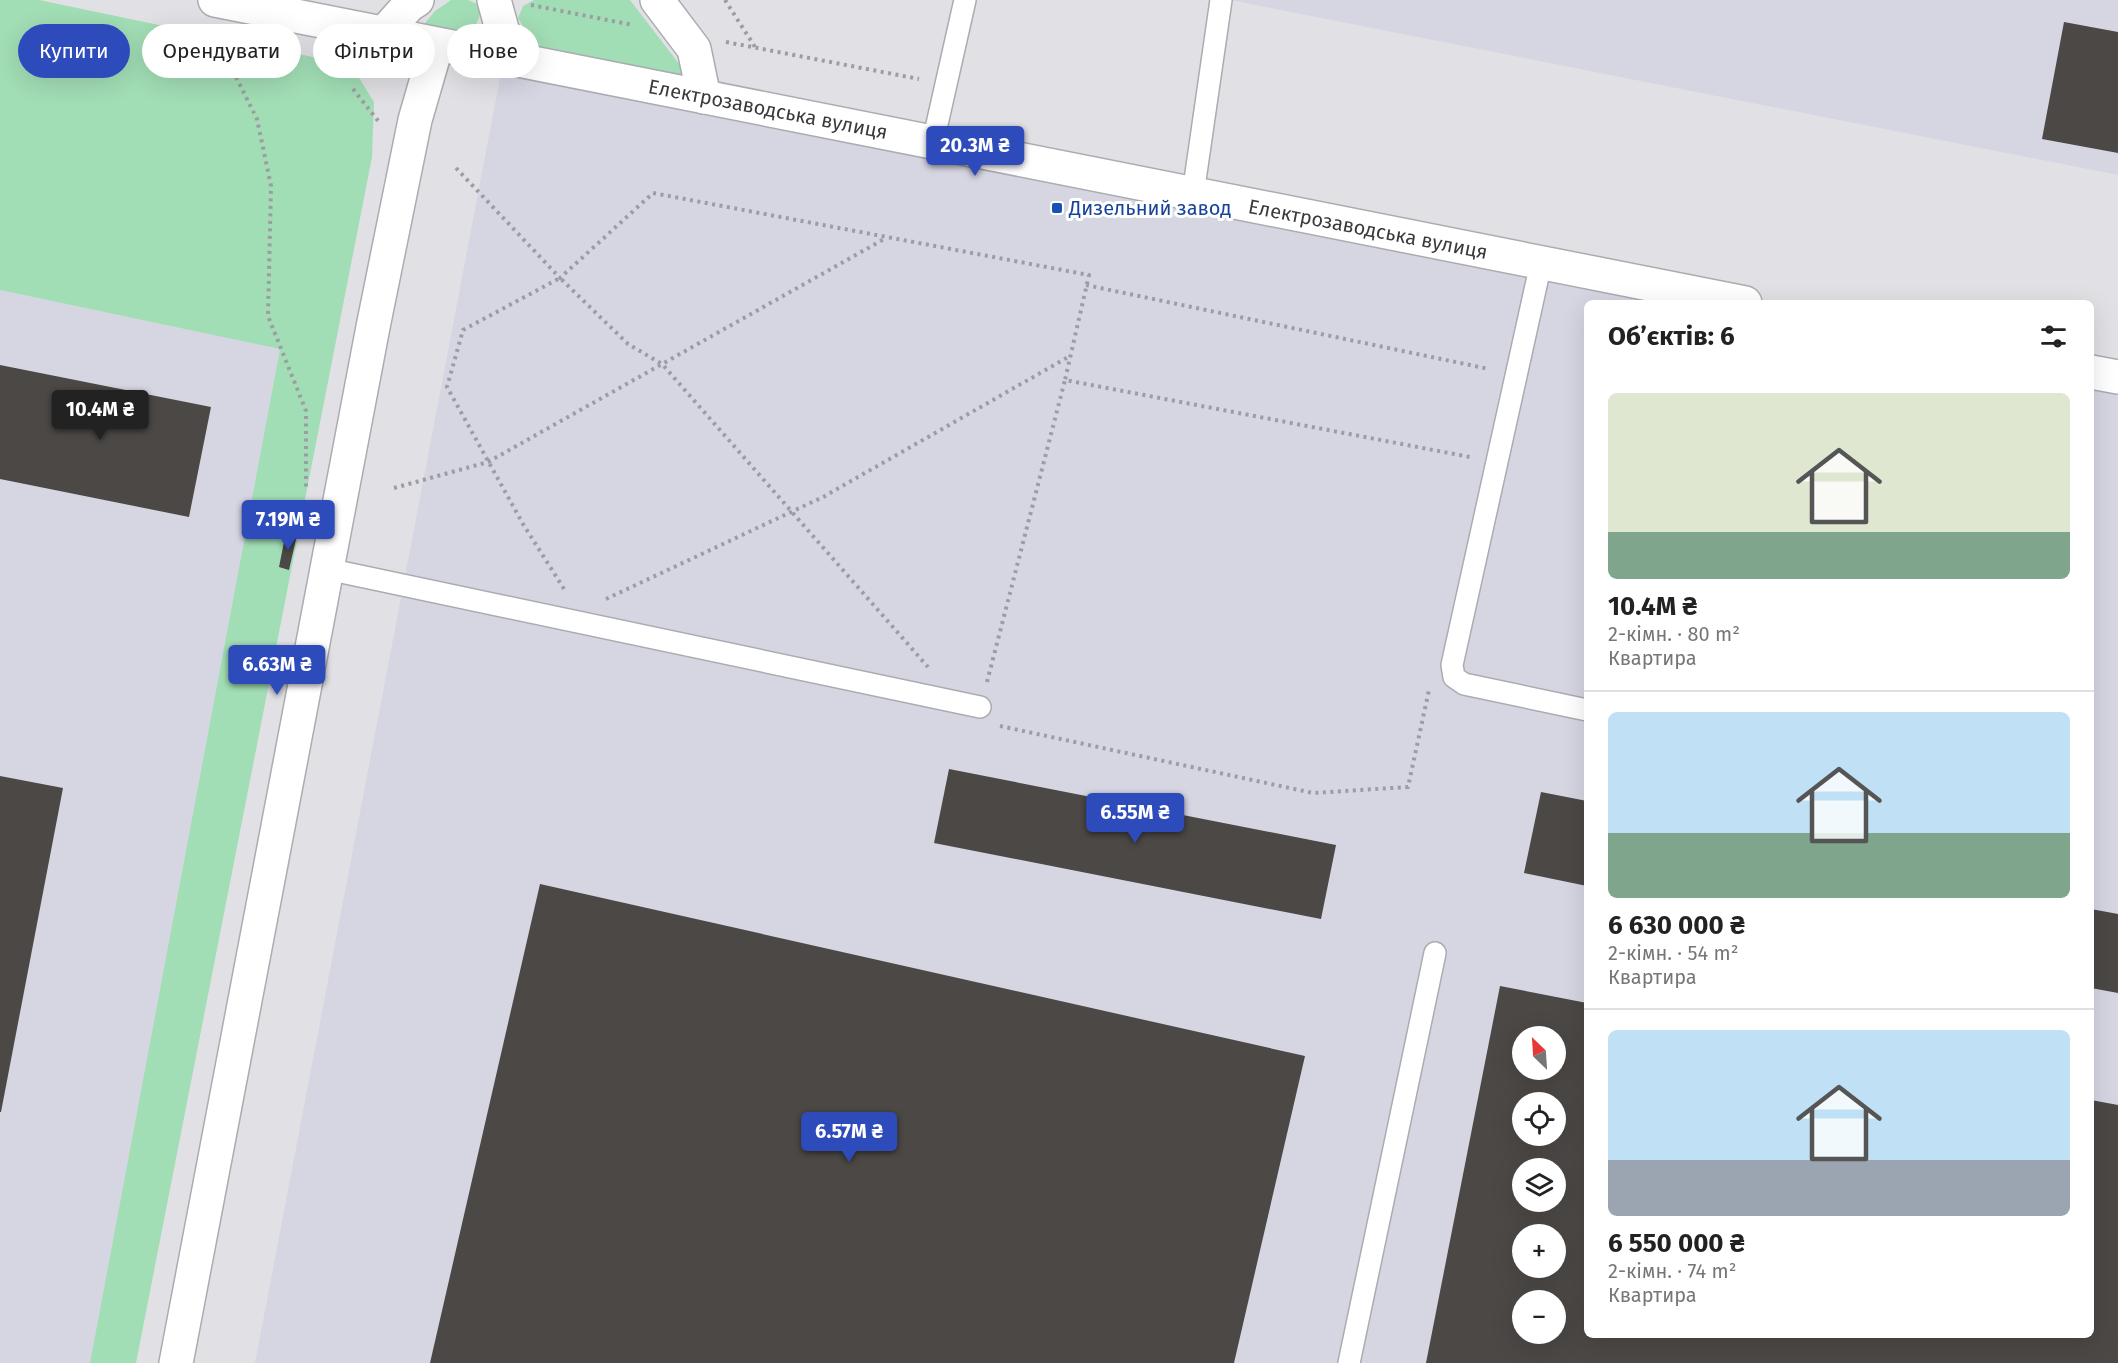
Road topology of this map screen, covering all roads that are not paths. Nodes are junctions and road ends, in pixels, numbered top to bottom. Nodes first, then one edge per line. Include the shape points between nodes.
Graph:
1 (215, 0) edge
2 (417, 0) edge
3 (494, 0) edge
4 (657, 0) edge
5 (964, 0) edge
6 (1221, 0) edge
7 (338, 24) edge
8 (392, 24) edge
9 (501, 24) edge
10 (437, 44) joint
11 (447, 46) edge
12 (539, 64) edge
13 (704, 97) junction
14 (933, 142) junction
15 (1193, 194) junction
16 (1541, 263) junction
17 (1729, 300) edge
18 (2094, 373) edge
19 (2118, 377) edge
20 (327, 569) junction
21 (970, 705) road end
22 (1584, 709) edge
23 (1435, 953) dead end
24 (176, 1363) edge
25 (1349, 1363) edge

1 - 7 main road, Електрозаводська вулиця
2 - 8 main road
3 - 9 main road
4 - 13 main road via 694,49
5 - 14 lane
6 - 15 lane
10 - 11 main road, Електрозаводська вулиця
10 - 20 main road via 412,131
12 - 13 main road, Електрозаводська вулиця
13 - 14 main road, Електрозаводська вулиця
14 - 15 main road, Електрозаводська вулиця
15 - 16 main road, Електрозаводська вулиця
16 - 17 main road, Електрозаводська вулиця
16 - 22 lane via 1452,665 1454,677 1464,684
18 - 19 main road
20 - 21 lane
20 - 24 main road
23 - 25 lane

